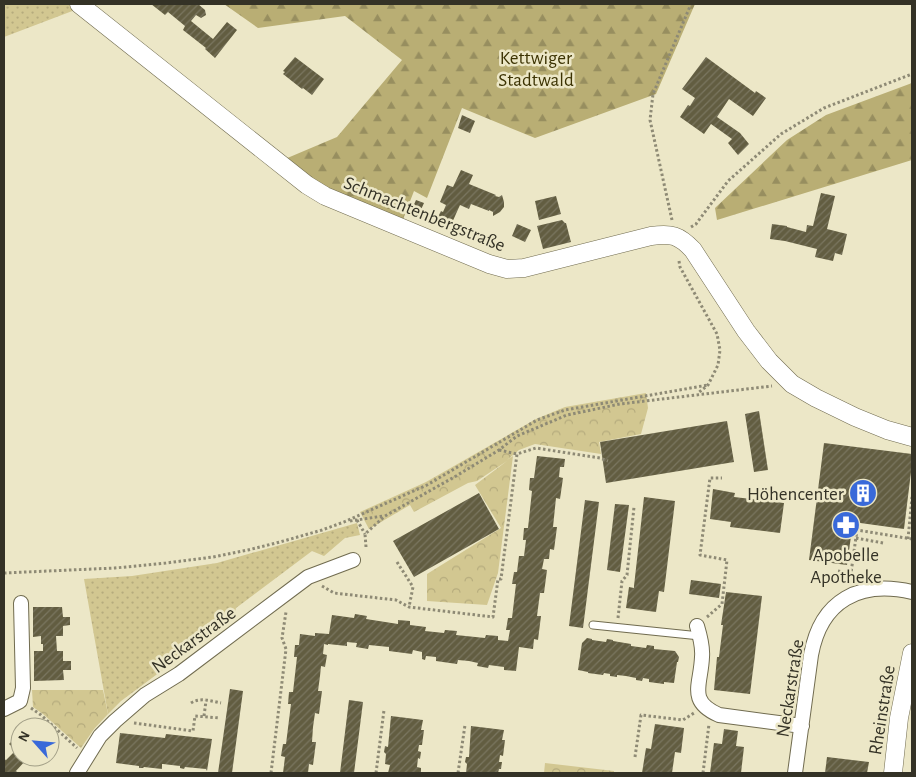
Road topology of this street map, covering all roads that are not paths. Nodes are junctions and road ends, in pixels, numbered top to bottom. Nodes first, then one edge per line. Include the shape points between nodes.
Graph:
1 (79, 4) edge
2 (912, 437) edge
3 (353, 560) dead end
4 (912, 592) edge
5 (21, 604) dead end
6 (593, 625) dead end
7 (699, 631) joint
8 (912, 653) edge
9 (4, 709) edge
10 (802, 726) junction
11 (77, 773) edge
12 (795, 773) edge
13 (893, 773) edge

1 - 2 street, Schmachtenbergstraße via 307,186 488,264 507,269 524,268 666,234 686,242 746,331 792,384 855,417
3 - 11 street, Neckarstraße via 308,577 179,674 145,695 100,736
4 - 10 street, Neckarstraße via 876,588 861,591 843,600 830,612 814,641
5 - 9 street via 23,688 20,701
6 - 7 lane
7 - 10 street via 702,657 698,689 699,698 707,709 719,715
8 - 13 street, Rheinstraße via 899,718
10 - 12 street, Neckarstraße

